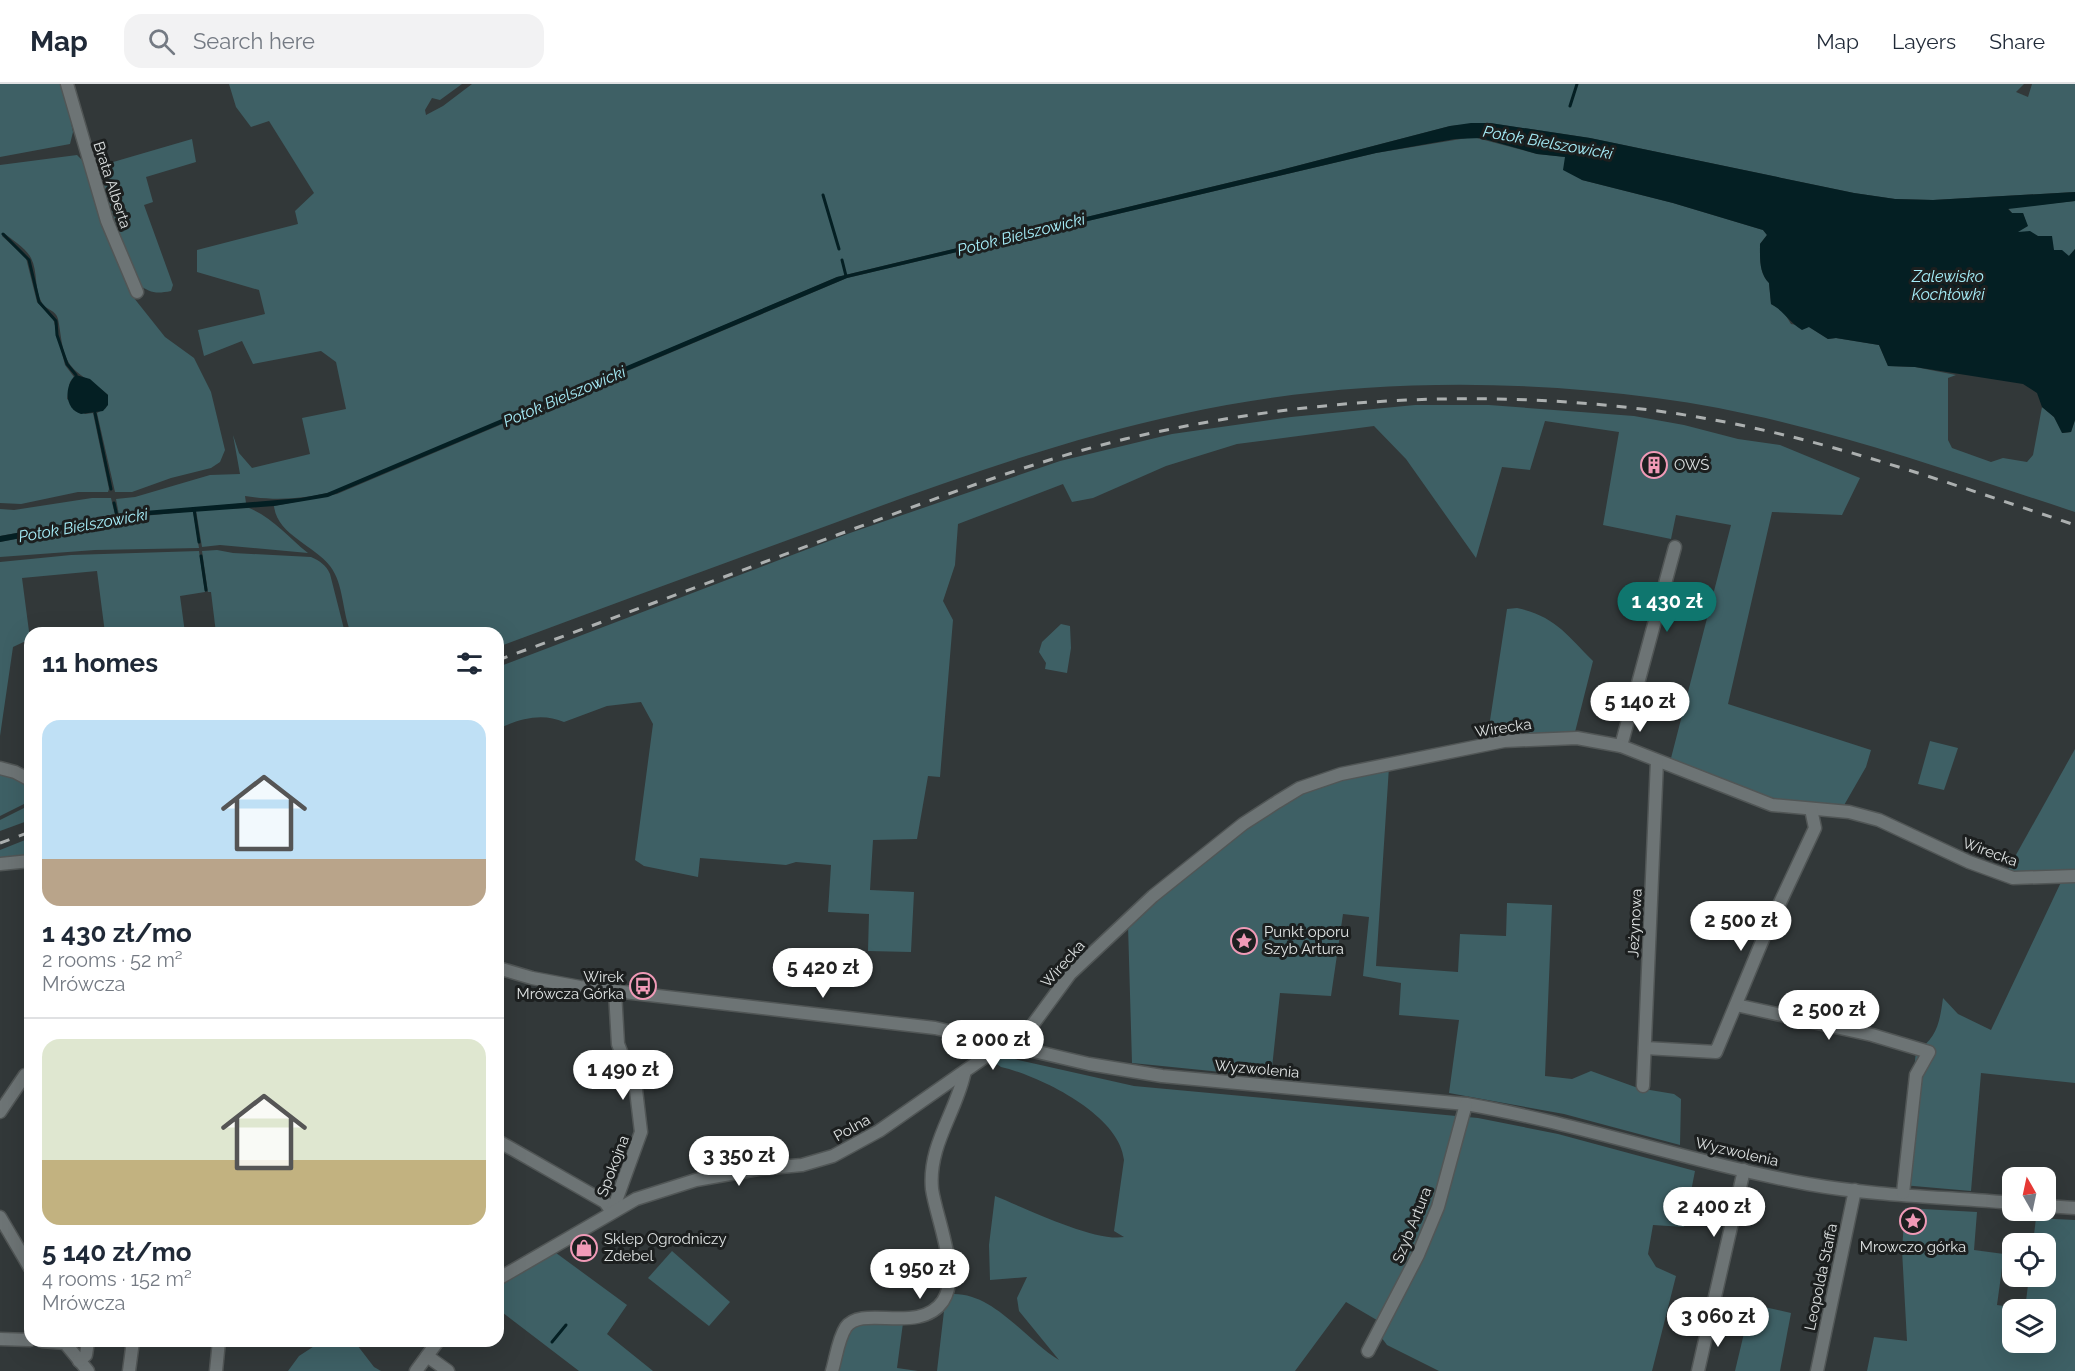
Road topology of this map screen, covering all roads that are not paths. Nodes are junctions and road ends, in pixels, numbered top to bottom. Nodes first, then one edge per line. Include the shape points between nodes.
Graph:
1 (66, 84) edge
2 (137, 292) dead end
3 (1675, 547) dead end
4 (1621, 747) junction
5 (1657, 761) junction
6 (0, 768) edge
7 (24, 778) edge
8 (1811, 809) junction
9 (24, 862) edge
10 (0, 864) edge
11 (2075, 876) edge
12 (504, 970) edge
13 (615, 992) junction
14 (1736, 1005) junction
15 (1011, 1045) junction
16 (1645, 1048) junction
17 (964, 1075) junction
18 (24, 1076) edge
19 (1643, 1086) dead end
20 (1466, 1104) junction
21 (0, 1112) edge
22 (504, 1144) edge
23 (1744, 1170) junction
24 (1855, 1190) junction
25 (1903, 1193) junction
26 (2002, 1202) edge
27 (2056, 1207) edge
28 (2075, 1208) edge
29 (612, 1212) junction
30 (0, 1217) edge
31 (24, 1258) edge
32 (504, 1272) edge
33 (0, 1339) edge
34 (24, 1340) edge
35 (68, 1347) edge
36 (87, 1347) edge
37 (132, 1347) edge
38 (218, 1347) edge
39 (434, 1347) edge
40 (1368, 1351) dead end
41 (427, 1356) junction
42 (79, 1361) junction
43 (88, 1371) edge
44 (129, 1371) edge
45 (216, 1371) edge
46 (416, 1371) edge
47 (448, 1371) edge
48 (832, 1371) edge
49 (1698, 1371) edge
50 (1817, 1371) edge

1 - 2 street, Brata Alberta via 107,221
3 - 4 street
4 - 5 street, Wirecka
4 - 15 street, Wirecka via 1577,738 1504,741 1360,769 1300,788 1249,820 1152,896 1070,974
5 - 8 street, Wirecka via 1772,805
5 - 16 street, Jeżynowa
6 - 7 street
8 - 11 street, Wirecka via 1849,812 1879,820 2013,878
8 - 14 street via 1815,828
9 - 10 street
12 - 13 street, Wyzwolenia via 554,983
13 - 15 street, Wyzwolenia via 891,1022
13 - 29 street, Spokojna via 618,1044 636,1090 642,1132
14 - 16 street via 1716,1052
14 - 25 street via 1872,1035 1929,1052 1916,1075
15 - 17 street, Polna
15 - 20 street, Wyzwolenia via 1162,1076
16 - 19 street, Jeżynowa
17 - 29 street, Polna via 833,1156 802,1165 696,1180 636,1199
17 - 48 street via 941,1131 933,1166 932,1188 946,1247 947,1291 935,1310 920,1317 851,1322 845,1329
18 - 21 street
20 - 23 street, Wyzwolenia via 1527,1115
20 - 40 street, Szyb Artura via 1438,1207
22 - 29 street via 605,1202
23 - 24 street, Wyzwolenia
23 - 49 street
24 - 25 street, Wyzwolenia
24 - 50 street, Leopolda Staffa
25 - 26 street, Wyzwolenia
27 - 28 street
29 - 32 street, Polna
30 - 31 street
33 - 34 street
35 - 42 street
36 - 42 street via 86,1355
37 - 44 street
38 - 45 street
39 - 41 street
41 - 46 street
41 - 47 street
42 - 43 street

